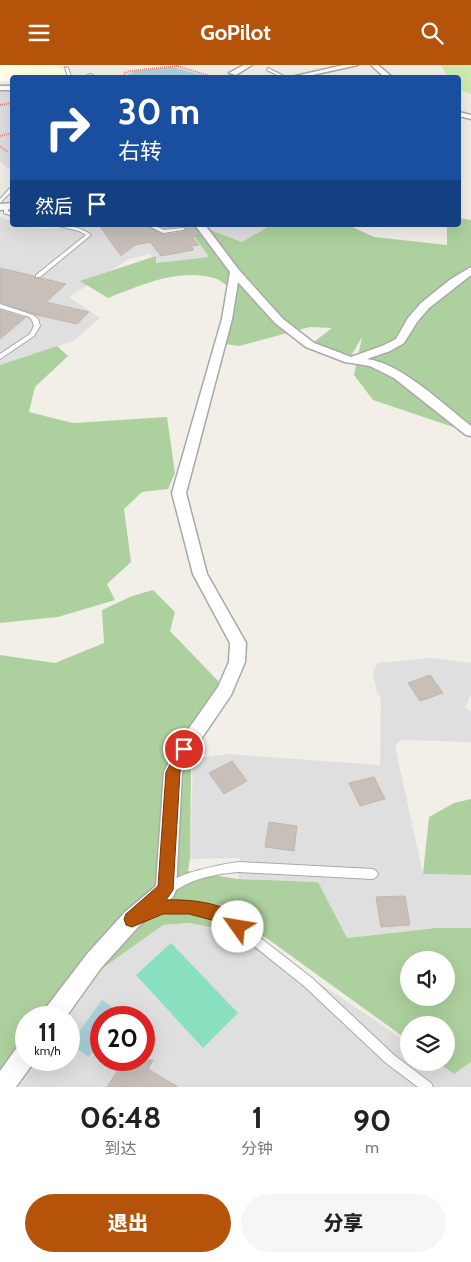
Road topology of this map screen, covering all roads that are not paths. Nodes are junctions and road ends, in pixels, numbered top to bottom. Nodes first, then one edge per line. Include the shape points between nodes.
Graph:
1 (249, 65) edge
2 (355, 65) edge
3 (374, 65) edge
4 (66, 68) dead end
5 (268, 69) dead end
6 (233, 73) dead end
7 (69, 75) edge
8 (279, 75) edge
9 (305, 75) edge
10 (386, 75) edge
11 (75, 227) edge
12 (154, 227) edge
13 (201, 227) edge
14 (183, 229) dead end
15 (471, 270) edge
16 (235, 272) junction
17 (38, 276) dead end
18 (0, 307) edge
19 (0, 357) edge
20 (349, 360) junction
21 (471, 431) edge
22 (373, 874) dead end
23 (166, 890) junction
24 (132, 919) junction
25 (61, 1006) edge
26 (15, 1069) edge
27 (2, 1087) edge
28 (427, 1087) edge

1 - 6 street
2 - 9 street
3 - 10 street
4 - 7 lane
5 - 8 lane
11 - 17 lane via 89,235
12 - 14 lane via 163,232
13 - 16 street
15 - 20 street via 428,302 400,341
16 - 20 street via 278,321 310,345
16 - 23 street via 227,319 179,493 200,574 238,643 237,662 225,689 184,749 173,772
18 - 19 lane via 26,313 37,322 32,335
20 - 21 street via 373,363 398,375
22 - 23 lane via 239,867 184,878
23 - 24 street
24 - 25 street via 94,961
24 - 28 lane via 172,905 223,915 308,982 390,1059
26 - 27 street

